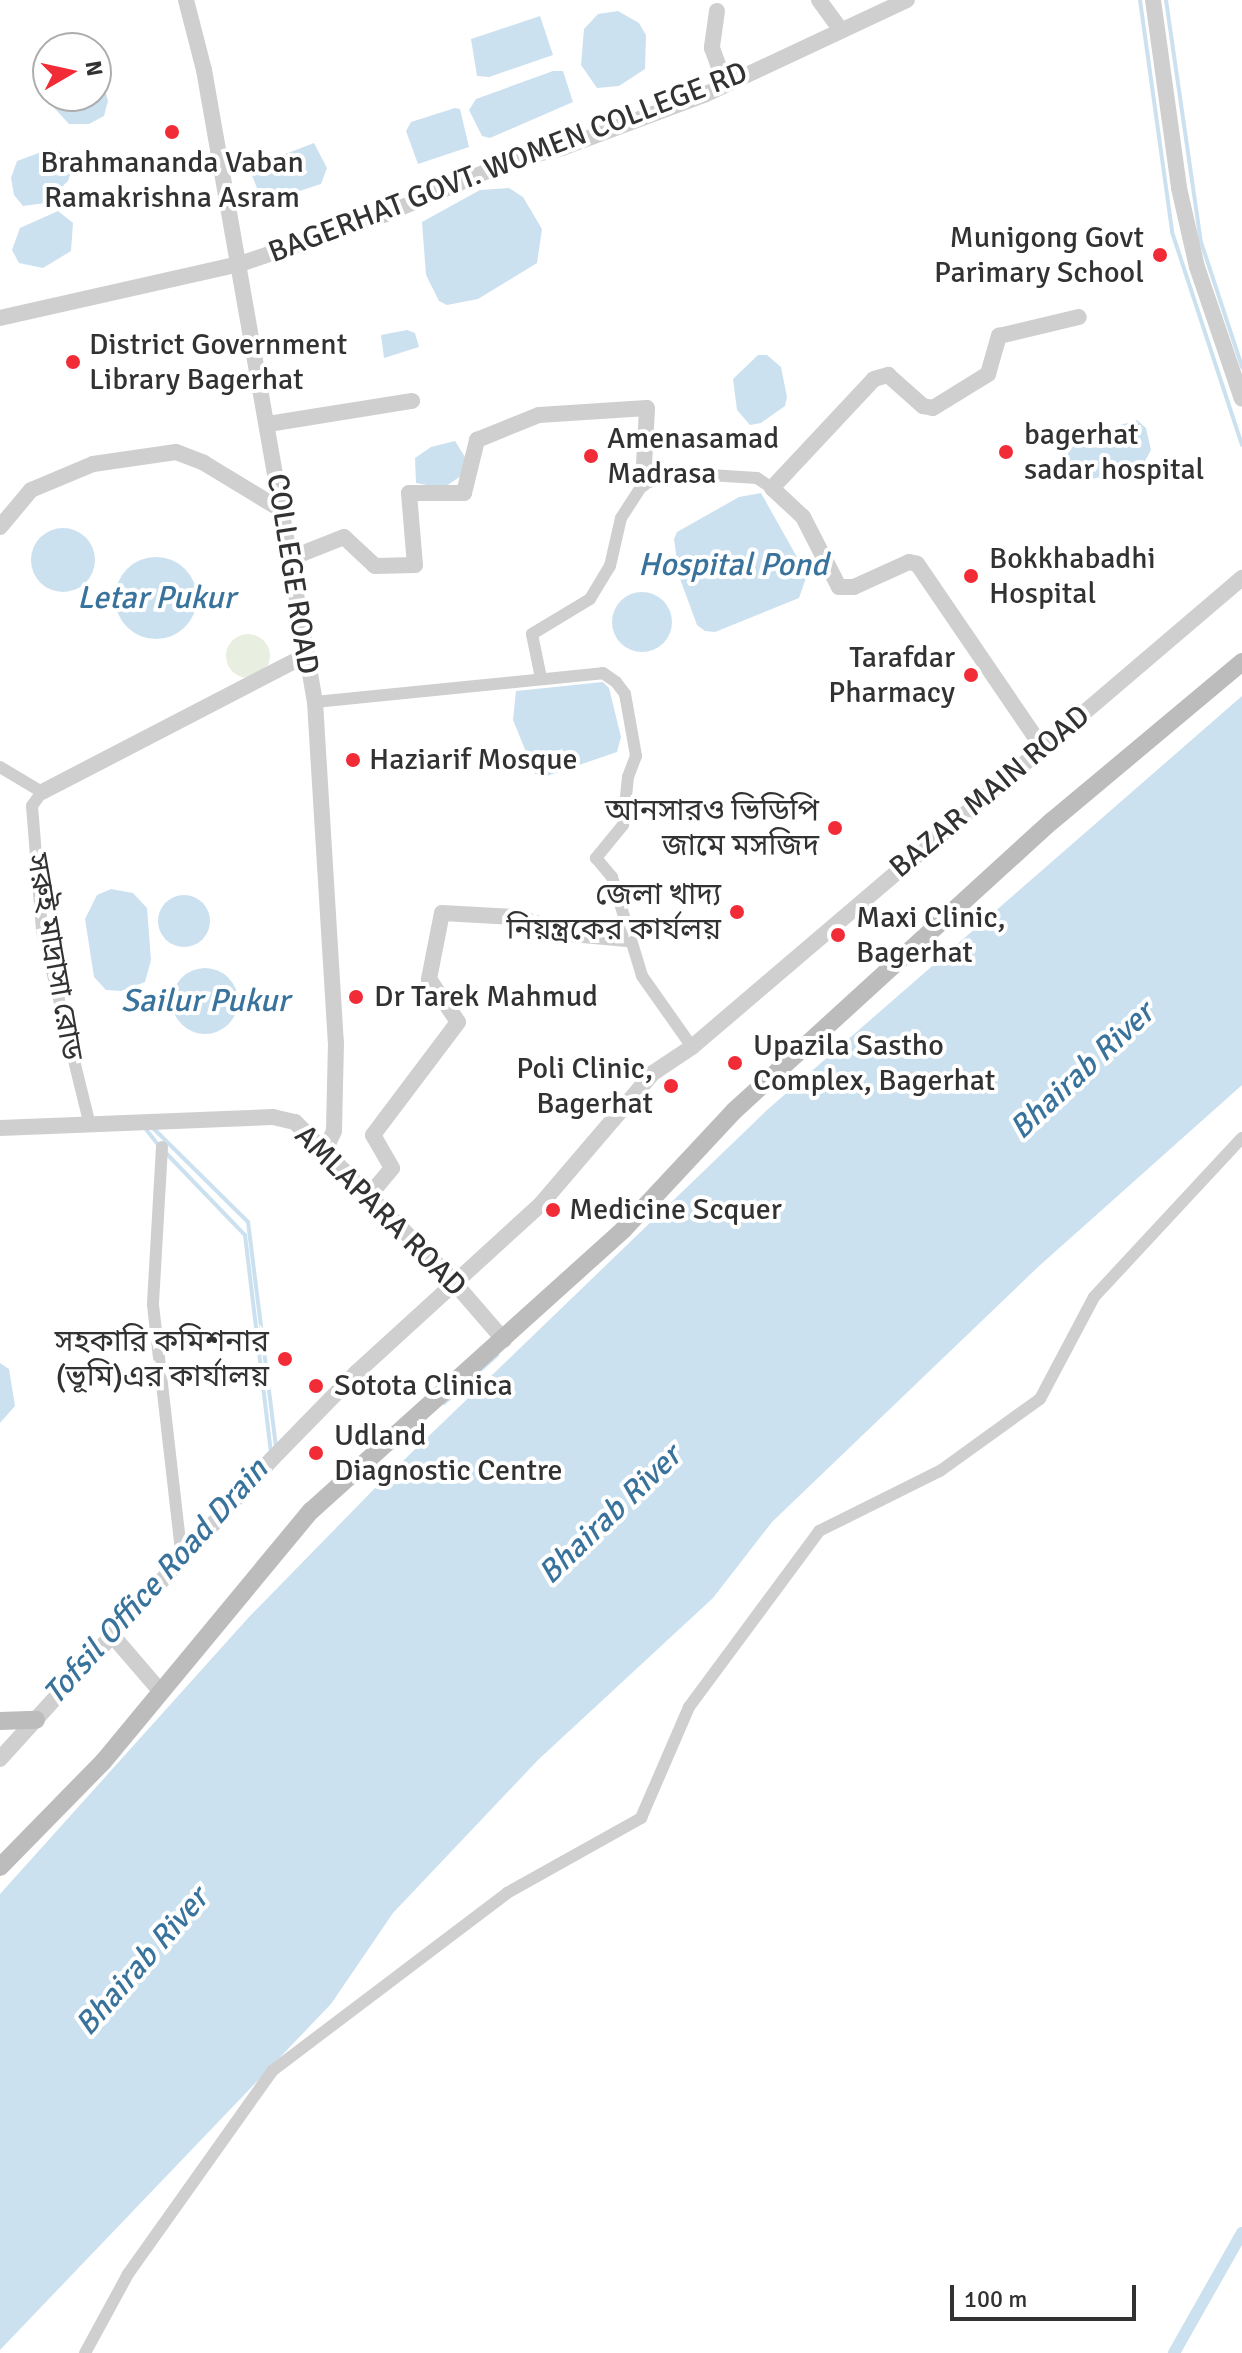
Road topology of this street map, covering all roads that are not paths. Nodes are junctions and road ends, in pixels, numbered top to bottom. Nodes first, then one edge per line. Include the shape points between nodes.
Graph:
1 (186, 0) edge
2 (819, 0) edge
3 (907, 0) edge
4 (1153, 0) edge
5 (717, 11) dead end
6 (839, 28) junction
7 (725, 84) junction
8 (240, 264) junction
9 (1079, 317) dead end
10 (0, 318) edge
11 (1242, 399) edge
12 (412, 401) dead end
13 (268, 424) junction
14 (643, 484) junction
15 (772, 488) junction
16 (280, 509) junction
17 (1, 524) edge
18 (291, 558) junction
19 (1242, 578) edge
20 (304, 656) junction
21 (1242, 662) edge
22 (541, 678) junction
23 (315, 702) junction
24 (1042, 747) junction
25 (0, 767) edge
26 (42, 792) junction
27 (627, 939) junction
28 (692, 1047) junction
29 (90, 1125) junction
30 (0, 1128) edge
31 (1242, 1138) edge
32 (162, 1147) dead end
33 (324, 1152) junction
34 (367, 1198) junction
35 (454, 1281) junction
36 (504, 1340) junction
37 (182, 1558) junction
38 (112, 1635) junction
39 (161, 1692) junction
40 (36, 1720) junction
41 (0, 1721) edge
42 (0, 1759) edge
43 (3, 1858) edge
44 (85, 2353) edge

1 - 8 street, COLLEGE ROAD
2 - 6 street
3 - 6 street, BAGERHAT GOVT. WOMEN COLLEGE RD
4 - 11 street via 1179,188 1197,267
5 - 7 street via 712,48
6 - 7 street, BAGERHAT GOVT. WOMEN COLLEGE RD
7 - 8 street, BAGERHAT GOVT. WOMEN COLLEGE RD
8 - 10 street, BAGERHAT GOVT. WOMEN COLLEGE RD
8 - 13 street, COLLEGE ROAD
9 - 15 street via 999,336 988,374 933,408 923,406 888,375 874,379
12 - 13 street
13 - 16 street, COLLEGE ROAD
14 - 15 street via 679,473 757,478
14 - 18 street via 647,408 539,415 477,440 464,493 409,493 415,565 375,566 344,537
14 - 22 street via 621,518 610,566 590,599 583,608 532,634
15 - 24 street via 803,517 839,587 854,587 909,562 917,564
16 - 17 street via 176,452 93,464 31,490
16 - 18 street, COLLEGE ROAD
18 - 20 street, COLLEGE ROAD
19 - 24 street, BAZAR MAIN ROAD
20 - 23 street, COLLEGE ROAD
20 - 26 street
21 - 36 main road via 1052,821 734,1111 623,1230
22 - 23 street
22 - 27 street via 603,673 625,694 636,756 623,825 596,858 612,877
23 - 33 street, COLLEGE ROAD via 336,1042 334,1131
24 - 28 street, BAZAR MAIN ROAD
25 - 26 street
26 - 29 street, সরুই মাদ্রাসা রোড via 32,806 42,930
27 - 28 street via 642,976
27 - 34 street via 572,934 516,917 442,913 429,979 458,1022 373,1135 392,1168
28 - 35 street, BAZAR MAIN ROAD via 653,1073 541,1204
29 - 30 street, AMLAPARA ROAD
29 - 33 street, AMLAPARA ROAD via 273,1117 295,1122
31 - 44 street via 1094,1297 1040,1399 940,1471 819,1531 689,1707 641,1818 507,1893 272,2071 128,2274
32 - 37 street via 153,1305
33 - 34 street, AMLAPARA ROAD
34 - 35 street, AMLAPARA ROAD
35 - 36 street, AMLAPARA ROAD
35 - 37 street, BAZAR MAIN ROAD via 356,1373
36 - 39 main road via 311,1511
37 - 38 street, BAZAR MAIN ROAD
38 - 39 street
38 - 40 street, BAZAR MAIN ROAD
39 - 43 main road via 103,1762
40 - 41 main road
40 - 42 street, BAZAR MAIN ROAD

